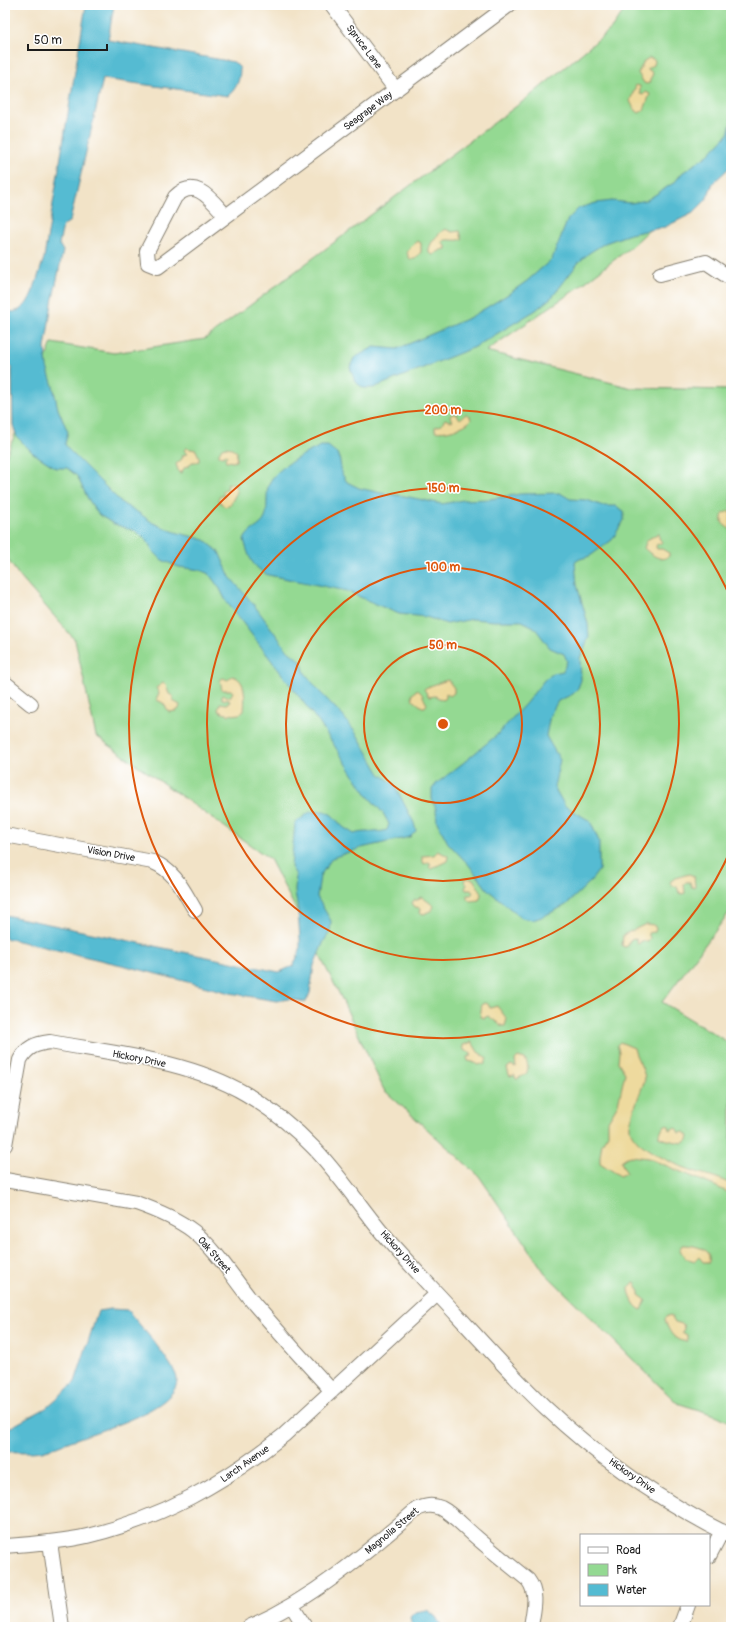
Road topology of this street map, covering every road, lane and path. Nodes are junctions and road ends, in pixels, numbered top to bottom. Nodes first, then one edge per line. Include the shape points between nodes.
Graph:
1 (332, 5) edge
2 (509, 5) edge
3 (396, 90) junction
4 (226, 216) junction
5 (660, 274) dead end
6 (731, 276) edge
7 (5, 683) edge
8 (32, 704) dead end
9 (5, 836) edge
10 (195, 910) dead end
11 (5, 1145) edge
12 (5, 1180) edge
13 (438, 1294) junction
14 (332, 1391) junction
15 (726, 1534) edge
16 (50, 1542) junction
17 (5, 1546) edge
18 (710, 1555) edge
19 (292, 1606) junction
20 (688, 1606) edge
21 (62, 1627) edge
22 (249, 1627) edge
23 (305, 1627) edge
24 (531, 1627) edge
25 (680, 1627) edge

1 - 3 street, Spruce Lane
2 - 3 street, Seagrape Way
3 - 4 street, Seagrape Way
4 - 4 street, Seagrape Way via 158,267 148,263 147,251 175,197 181,191 190,189 204,192
5 - 6 street via 706,262
7 - 8 street
9 - 10 street, Vision Drive via 161,865 173,875
11 - 13 street, Hickory Drive via 20,1060 24,1053 37,1043 50,1042 175,1066 206,1076 245,1094 288,1124 315,1150 379,1229
12 - 14 street, Oak Street via 136,1204 165,1214 186,1226 208,1245 280,1334
13 - 14 street, Larch Avenue
13 - 15 street, Hickory Drive via 515,1378 580,1438 652,1491
14 - 16 street, Larch Avenue via 258,1456 209,1488 156,1514 118,1527
15 - 18 street
16 - 17 street, Larch Avenue
16 - 21 street
19 - 22 street, Magnolia Street
19 - 23 street
19 - 24 street, Magnolia Street via 336,1577 417,1509 433,1506 447,1512 528,1580 535,1594
20 - 25 street

